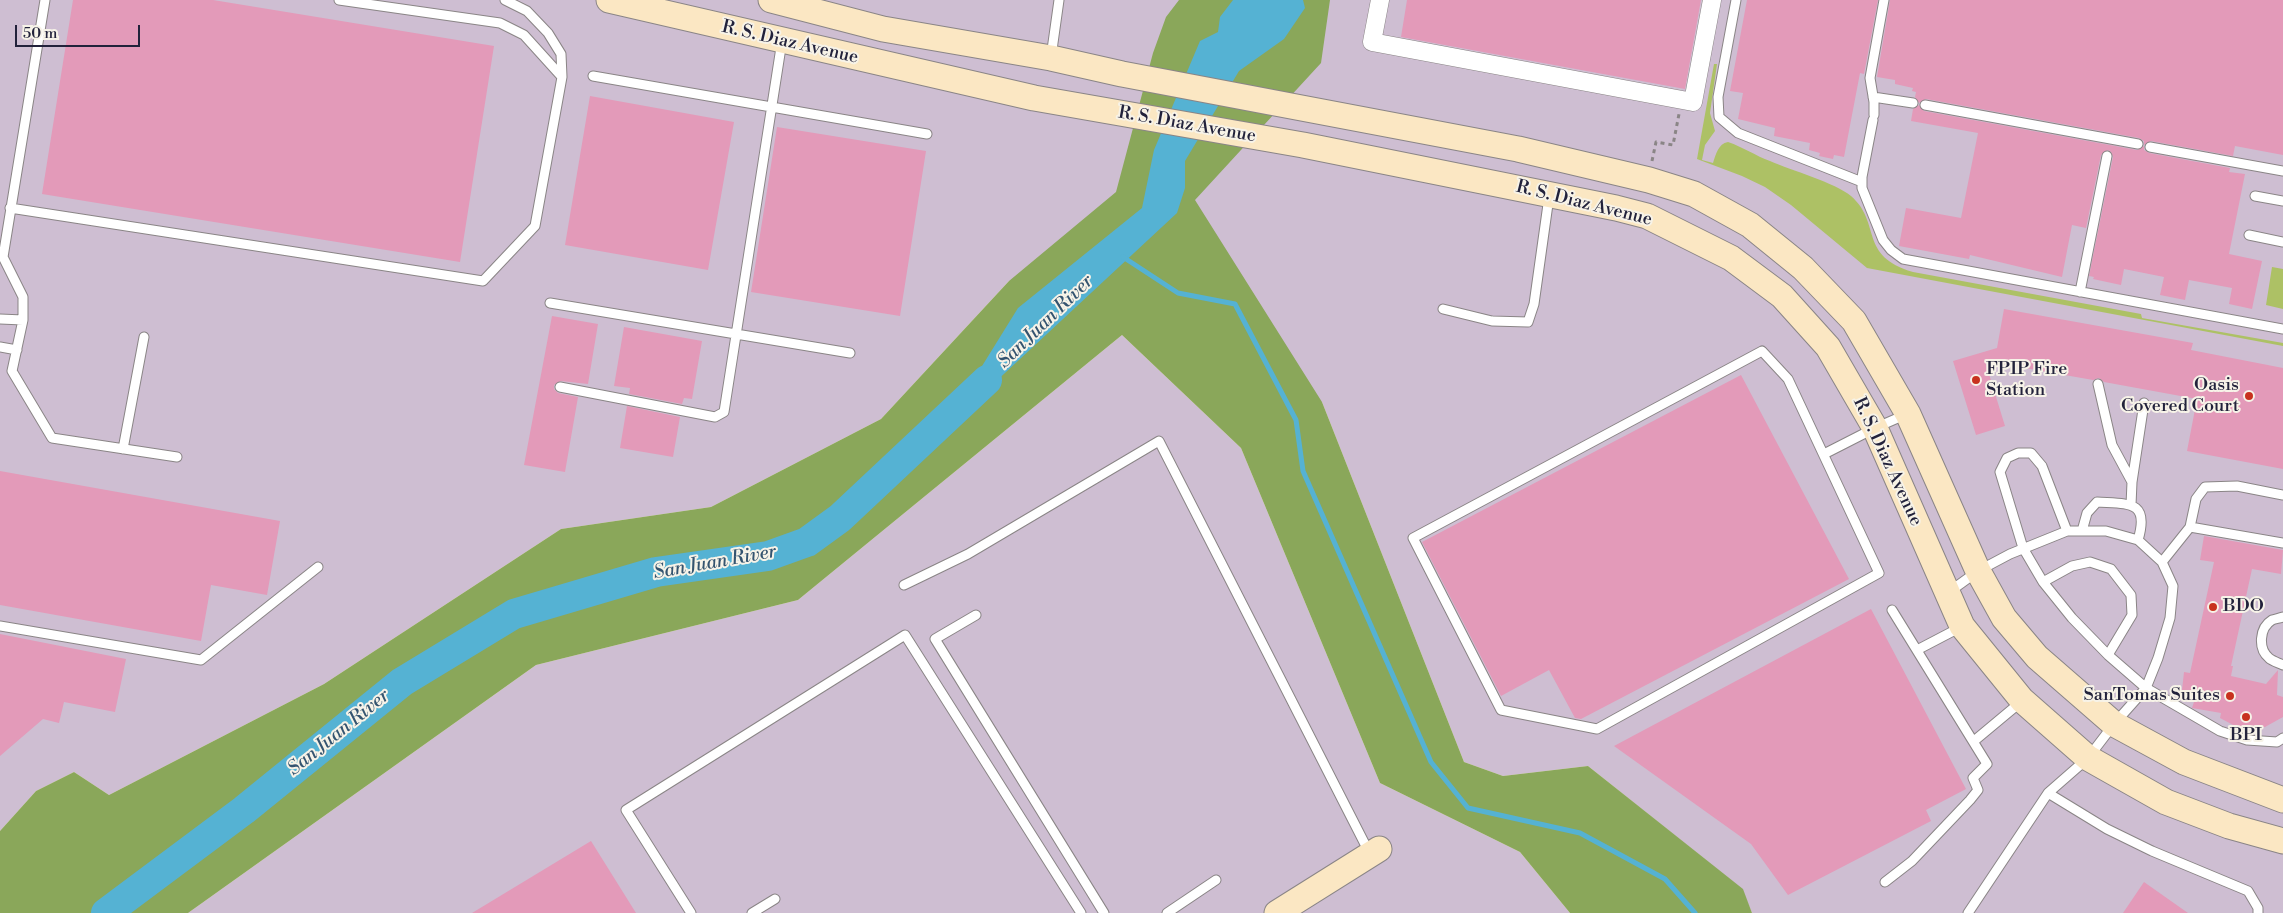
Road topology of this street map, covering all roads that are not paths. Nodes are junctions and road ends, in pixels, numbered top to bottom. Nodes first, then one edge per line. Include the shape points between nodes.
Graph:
1 (45, 0) edge
2 (339, 0) edge
3 (505, 0) edge
4 (609, 0) edge
5 (771, 0) edge
6 (1060, 0) edge
7 (1380, 0) edge
8 (1712, 0) edge
9 (1736, 0) edge
10 (1884, 0) edge
11 (653, 5) edge
12 (782, 41) junction
13 (1051, 58) junction
14 (594, 76) dead end
15 (562, 77) junction
16 (1873, 97) junction
17 (1913, 103) dead end
18 (1926, 105) dead end
19 (772, 108) junction
20 (927, 134) dead end
21 (2138, 144) dead end
22 (2150, 146) dead end
23 (2109, 147) junction
24 (1518, 149) junction
25 (2283, 171) edge
26 (1862, 182) junction
27 (1509, 185) junction
28 (1550, 194) junction
29 (2255, 196) dead end
30 (2283, 201) edge
31 (10, 208) junction
32 (1750, 225) junction
33 (2249, 236) dead end
34 (2283, 242) edge
35 (1731, 258) junction
36 (2080, 292) junction
37 (550, 302) dead end
38 (1443, 308) dead end
39 (0, 319) edge
40 (23, 320) junction
41 (2283, 329) edge
42 (736, 334) junction
43 (144, 337) dead end
44 (0, 347) edge
45 (17, 350) junction
46 (850, 353) dead end
47 (2098, 384) dead end
48 (560, 387) dead end
49 (2144, 403) dead end
50 (1908, 414) junction
51 (1875, 428) junction
52 (123, 448) junction
53 (1824, 454) junction
54 (177, 457) dead end
55 (2132, 482) junction
56 (2283, 495) edge
57 (2131, 505) junction
58 (2190, 527) junction
59 (2067, 531) junction
60 (2082, 531) junction
61 (2138, 540) junction
62 (2283, 544) edge
63 (2023, 548) junction
64 (2162, 562) junction
65 (318, 567) dead end
66 (1978, 571) junction
67 (2042, 582) junction
68 (904, 585) dead end
69 (1947, 594) junction
70 (1892, 610) dead end
71 (976, 615) dead end
72 (2283, 617) edge
73 (0, 626) edge
74 (1962, 626) junction
75 (1917, 650) junction
76 (2108, 655) junction
77 (2283, 665) edge
78 (2146, 688) junction
79 (2022, 700) junction
80 (2114, 724) junction
81 (2283, 738) edge
82 (1974, 741) junction
83 (2088, 758) junction
84 (2048, 793) junction
85 (2283, 800) edge
86 (2283, 841) edge
87 (1374, 852) joint
88 (1216, 880) dead end
89 (1885, 882) dead end
90 (775, 899) dead end
91 (692, 913) edge
92 (752, 913) edge
93 (1081, 913) edge
94 (1104, 913) edge
95 (1166, 913) edge
96 (1277, 913) edge
97 (1968, 913) edge
98 (2258, 913) edge

1 - 31 lane
2 - 15 lane via 500,23 524,35
3 - 15 lane via 527,11 548,32 561,54
4 - 11 street, R. S. Diaz Avenue
5 - 13 street, R. S. Diaz Avenue via 883,29
6 - 13 lane
7 - 8 street via 1372,42 1693,102
9 - 26 lane via 1718,97 1719,117 1738,133
10 - 16 lane via 1870,78
11 - 12 street, R. S. Diaz Avenue
12 - 19 lane
12 - 27 street, R. S. Diaz Avenue via 1034,98
13 - 24 street, R. S. Diaz Avenue
14 - 19 lane
15 - 31 lane via 535,226 483,281
16 - 17 lane
16 - 26 lane via 1873,117
18 - 23 lane
19 - 20 lane
19 - 42 lane
21 - 23 lane
22 - 25 lane
23 - 36 lane
24 - 27 street
24 - 32 street, R. S. Diaz Avenue via 1694,194
26 - 36 lane via 1863,194 1883,240 1903,260
27 - 28 street, R. S. Diaz Avenue
28 - 35 street, R. S. Diaz Avenue via 1647,216
28 - 38 lane via 1534,304 1528,322 1492,321
29 - 30 lane
31 - 40 lane via 3,257 23,297
32 - 35 street
32 - 50 street, R. S. Diaz Avenue via 1803,268 1854,322
33 - 34 lane
35 - 51 street, R. S. Diaz Avenue via 1782,296 1828,347
36 - 41 lane
37 - 42 lane
39 - 40 lane
40 - 45 lane
42 - 46 lane
42 - 48 lane via 724,412 715,417
43 - 52 lane
44 - 45 lane
45 - 52 lane via 12,371 52,438
47 - 55 lane via 2112,445
49 - 55 lane
50 - 51 lane
50 - 66 street, R. S. Diaz Avenue
51 - 53 lane
51 - 69 street, R. S. Diaz Avenue
52 - 54 lane
53 - 53 lane via 1788,379 1762,351 1413,538 1501,710 1597,730 1878,573
55 - 57 lane
56 - 58 lane via 2237,486 2205,487 2196,499
57 - 60 lane via 2097,502 2087,513
57 - 61 lane via 2140,512 2143,524
58 - 62 lane
58 - 64 lane
59 - 60 lane
59 - 63 lane
59 - 63 lane via 2042,466 2031,453 2018,453 2007,458 2000,472
60 - 61 lane via 2106,531
61 - 64 lane
63 - 66 lane
63 - 67 lane
64 - 78 lane via 2173,586 2170,618
65 - 73 lane via 201,660
66 - 69 lane
66 - 80 street, R. S. Diaz Avenue via 2004,618 2037,657
67 - 76 lane
67 - 76 lane via 2072,566 2090,562 2111,569 2132,595 2132,615
68 - 87 lane via 968,554 1159,441
69 - 74 street, R. S. Diaz Avenue
70 - 75 lane
71 - 94 lane via 935,639
72 - 77 lane via 2271,621 2261,639 2263,651 2269,659
74 - 75 lane
74 - 79 street, R. S. Diaz Avenue
75 - 82 lane
76 - 78 lane
78 - 80 lane
78 - 81 lane via 2220,731 2247,740 2277,742
79 - 82 lane
79 - 83 street, R. S. Diaz Avenue
80 - 83 lane
80 - 85 street, R. S. Diaz Avenue via 2184,762
82 - 89 lane via 1987,764 1973,778 1978,790 1912,861
83 - 84 lane
83 - 86 street, R. S. Diaz Avenue via 2166,802 2228,826
84 - 97 lane
84 - 98 lane via 2107,829 2248,891
87 - 96 street
88 - 95 lane
90 - 92 lane
91 - 93 lane via 626,810 905,635

